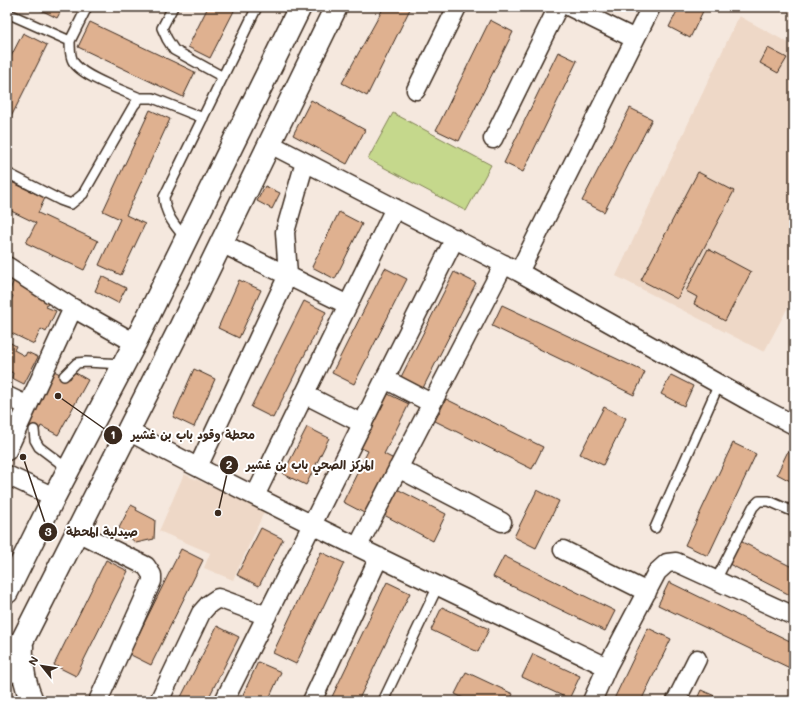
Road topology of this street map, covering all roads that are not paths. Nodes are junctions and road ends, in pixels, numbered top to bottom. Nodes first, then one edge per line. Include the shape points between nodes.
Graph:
1 (87, 7) edge
2 (172, 7) edge
3 (257, 7) edge
4 (300, 7) edge
5 (336, 7) edge
6 (457, 7) edge
7 (558, 7) edge
8 (570, 7) edge
9 (651, 7) edge
10 (7, 13) edge
11 (635, 39) junction
12 (70, 40) junction
13 (223, 77) junction
14 (416, 90) dead end
15 (140, 98) junction
16 (203, 118) junction
17 (493, 139) dead end
18 (270, 144) junction
19 (305, 162) junction
20 (7, 173) edge
21 (395, 208) junction
22 (455, 238) junction
23 (186, 239) junction
24 (221, 243) junction
25 (7, 266) edge
26 (512, 268) junction
27 (288, 275) junction
28 (348, 305) junction
29 (73, 308) junction
30 (135, 343) junction
31 (123, 364) junction
32 (64, 376) dead end
33 (385, 379) junction
34 (719, 384) junction
35 (304, 394) junction
36 (7, 396) edge
37 (431, 403) junction
38 (28, 406) junction
39 (363, 424) junction
40 (794, 425) edge
41 (34, 430) dead end
42 (128, 431) junction
43 (7, 451) edge
44 (198, 468) junction
45 (398, 468) junction
46 (68, 469) junction
47 (7, 475) edge
48 (255, 496) junction
49 (54, 497) junction
50 (794, 512) edge
51 (502, 522) dead end
52 (313, 524) junction
53 (655, 528) dead end
54 (77, 532) junction
55 (358, 546) junction
56 (563, 550) dead end
57 (379, 557) junction
58 (716, 580) junction
59 (438, 586) junction
60 (7, 592) edge
61 (647, 592) junction
62 (267, 616) junction
63 (794, 616) edge
64 (22, 641) junction
65 (697, 659) dead end
66 (607, 667) junction
67 (7, 673) edge
68 (32, 701) edge
69 (98, 701) edge
70 (159, 701) edge
71 (224, 701) edge
72 (312, 701) edge
73 (383, 701) edge
74 (592, 701) edge
75 (676, 701) edge

1 - 12 lane
2 - 13 lane via 162,28 174,50
3 - 13 lane
4 - 23 highway
5 - 18 highway
6 - 14 street
7 - 17 street
8 - 11 street
9 - 11 street
10 - 12 lane
11 - 26 street
12 - 15 lane via 72,60 80,70
13 - 16 lane
15 - 16 lane via 153,98
15 - 20 lane via 83,194 71,204
16 - 23 lane via 164,197 164,206 170,219
18 - 19 street
18 - 24 highway
19 - 21 street
19 - 27 street via 285,232
21 - 22 street
21 - 28 street
22 - 26 street
22 - 33 street
23 - 30 highway
24 - 27 street
24 - 42 highway
25 - 29 street
26 - 34 street
26 - 37 street
27 - 28 street
27 - 44 street
28 - 35 street
29 - 30 street
29 - 38 street
30 - 31 highway
31 - 32 lane via 77,363
31 - 46 highway
33 - 37 street
33 - 39 street
34 - 40 street
34 - 53 lane
35 - 39 street
35 - 48 street
36 - 38 street
37 - 45 street
38 - 43 street
39 - 52 street
41 - 46 lane via 39,447
42 - 44 street
42 - 54 highway
44 - 48 street
45 - 51 street
45 - 55 street
46 - 49 highway
47 - 49 street
48 - 52 street
49 - 60 highway
50 - 58 lane via 769,501 759,501 753,507
52 - 55 street
52 - 62 street
54 - 64 highway
54 - 69 street via 146,566 152,575 152,581
55 - 57 street
56 - 61 street
57 - 59 street
57 - 72 street
58 - 61 street via 676,562 667,563 657,572
58 - 63 street
59 - 66 street
59 - 73 lane
61 - 66 street
62 - 70 street via 218,598 209,604 201,613
62 - 71 street
64 - 67 highway
64 - 68 highway via 22,664 26,687
65 - 75 street
66 - 74 street

